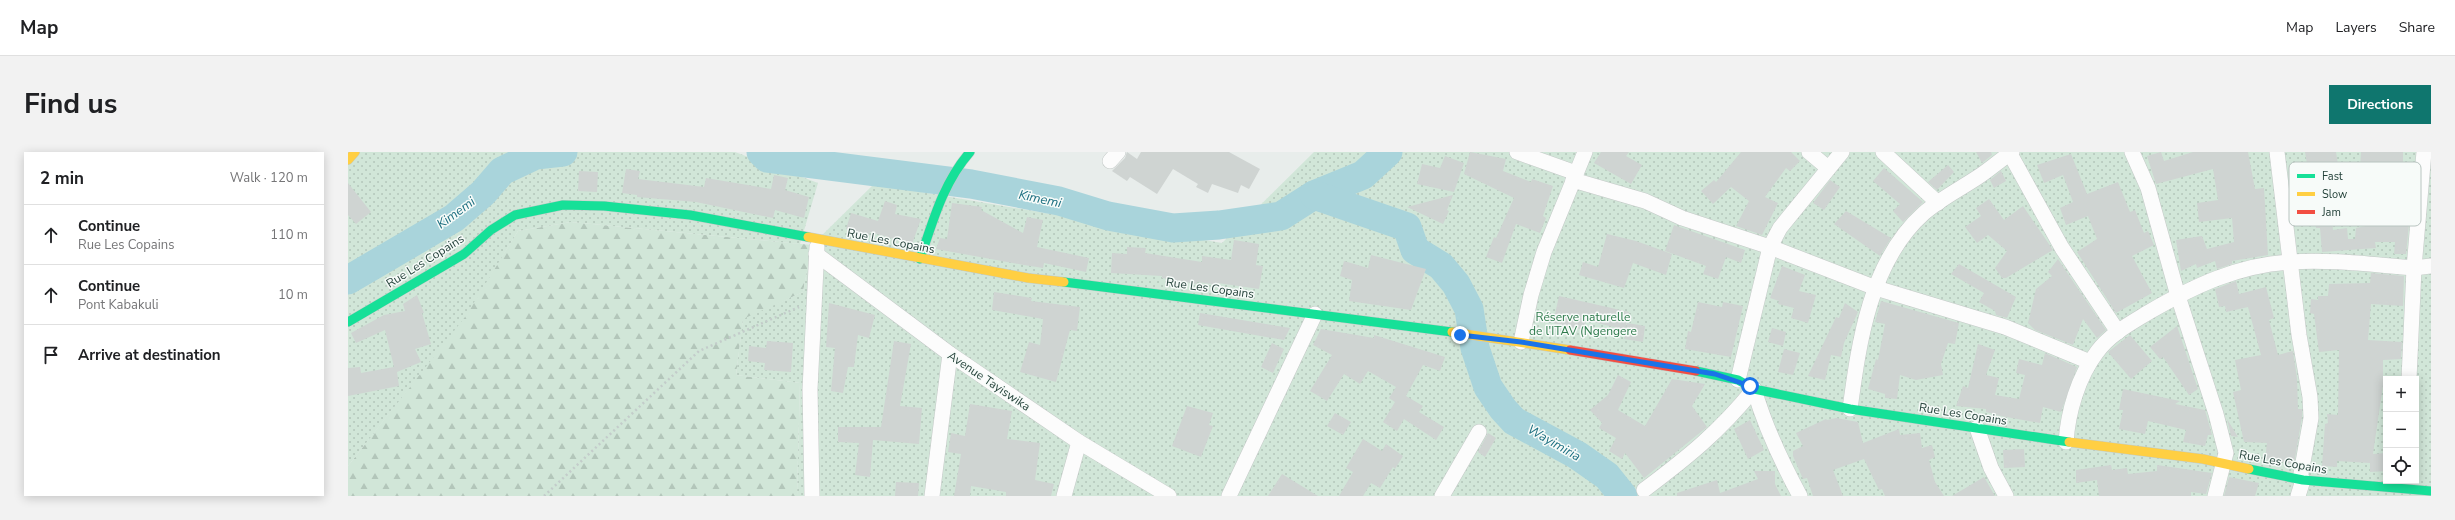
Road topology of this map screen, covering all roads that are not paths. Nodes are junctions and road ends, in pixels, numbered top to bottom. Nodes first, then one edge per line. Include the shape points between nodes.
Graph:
1 (355, 152) edge
2 (970, 152) edge
3 (1517, 152) edge
4 (1585, 152) edge
5 (1809, 152) edge
6 (1842, 152) edge
7 (1883, 152) edge
8 (2011, 152) edge
9 (2132, 152) edge
10 (2277, 152) edge
11 (2424, 152) edge
12 (348, 160) edge
13 (1828, 168) junction
14 (1574, 176) junction
15 (2421, 187) edge
16 (1938, 203) junction
17 (2418, 226) edge
18 (817, 238) junction
19 (1770, 247) junction
20 (816, 254) junction
21 (920, 259) junction
22 (2291, 262) junction
23 (2431, 266) edge
24 (2414, 268) junction
25 (1876, 288) junction
26 (2178, 296) junction
27 (1315, 314) junction
28 (348, 322) edge
29 (2118, 332) junction
30 (1521, 342) junction
31 (950, 354) junction
32 (2090, 362) junction
33 (2409, 376) edge
34 (1738, 380) junction
35 (1754, 389) junction
36 (1850, 409) junction
37 (1977, 428) junction
38 (1479, 432) dead end
39 (1079, 442) junction
40 (2066, 442) junction
41 (2224, 463) junction
42 (2302, 479) junction
43 (2404, 488) edge
44 (1644, 490) dead end
45 (2431, 491) edge
46 (812, 496) edge
47 (932, 496) edge
48 (1064, 496) edge
49 (1169, 496) edge
50 (1229, 496) edge
51 (1442, 496) edge
52 (1800, 496) edge
53 (2006, 496) edge
54 (2215, 496) edge
55 (2298, 496) edge

1 - 12 street
2 - 21 street via 959,163 942,199
3 - 14 street
4 - 14 street
5 - 13 street
6 - 13 street
7 - 16 street
8 - 16 street
8 - 29 street via 2062,248
9 - 26 street via 2148,188
10 - 22 street
11 - 15 street
13 - 19 street via 1780,228
14 - 19 street via 1682,218
14 - 30 street via 1544,252
16 - 25 street via 1910,228 1885,266
17 - 24 street
18 - 20 street
18 - 21 street, Rue Les Copains
18 - 28 street, Rue Les Copains via 690,215 604,206 563,205 515,215 491,230 464,254
19 - 25 street
19 - 34 street
20 - 31 street, Avenue Tayiswika
20 - 46 street via 810,390
21 - 27 street, Rue Les Copains via 1028,278
22 - 24 street
22 - 26 street via 2222,275
22 - 42 street via 2299,335 2310,397 2311,418
23 - 24 street
24 - 33 street
25 - 32 street via 2005,327
25 - 36 street via 1859,345
26 - 29 street
26 - 41 street via 2216,414 2226,454
27 - 30 street, Rue Les Copains
27 - 50 street
29 - 32 street
30 - 34 street, Rue Les Copains
31 - 39 street, Avenue Tayiswika
31 - 47 street
32 - 40 street via 2075,396
34 - 35 street, Rue Les Copains
35 - 36 street, Rue Les Copains
35 - 44 street via 1730,419 1692,455
35 - 52 street via 1761,415
36 - 37 street, Rue Les Copains
37 - 40 street, Rue Les Copains
37 - 53 street via 1991,468
38 - 51 street
39 - 48 street
39 - 49 street, Avenue Tayiswika
40 - 41 street, Rue Les Copains
41 - 42 street, Rue Les Copains
41 - 54 street
42 - 43 street, Rue Les Copains
42 - 55 street
43 - 45 street, Rue Les Copains

